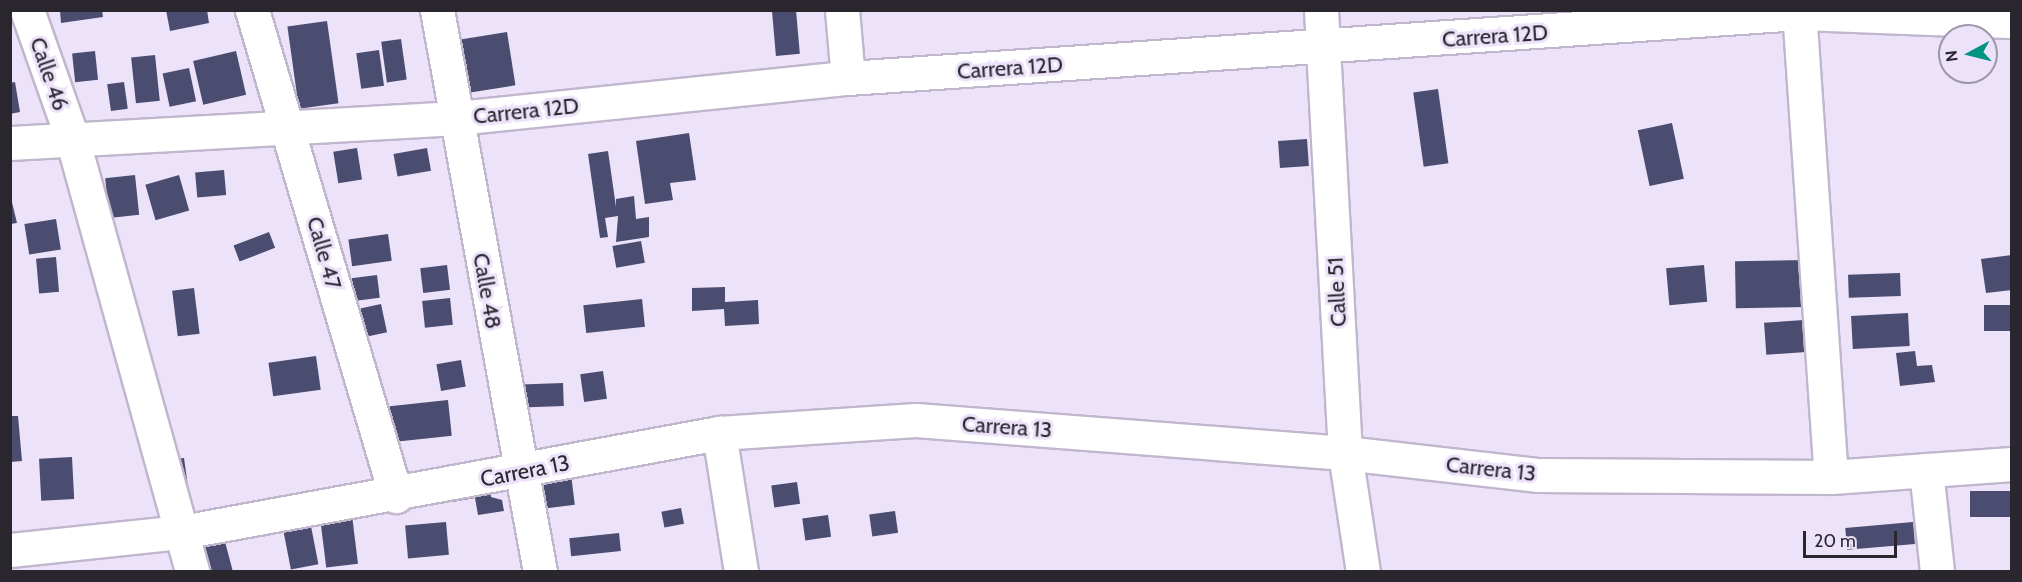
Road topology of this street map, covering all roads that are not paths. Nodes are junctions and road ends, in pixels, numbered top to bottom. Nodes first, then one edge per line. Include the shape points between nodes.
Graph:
1 (27, 10) edge
2 (252, 10) edge
3 (437, 10) edge
4 (842, 10) edge
5 (1321, 10) edge
6 (1799, 12) edge
7 (2012, 21) edge
8 (1324, 49) junction
9 (848, 78) junction
10 (458, 118) junction
11 (286, 124) junction
12 (72, 138) junction
13 (10, 143) edge
14 (719, 433) junction
15 (1345, 453) junction
16 (2012, 464) edge
17 (1926, 470) junction
18 (518, 473) junction
19 (1832, 477) junction
20 (396, 496) junction
21 (182, 532) junction
22 (10, 550) edge
23 (192, 572) edge
24 (540, 572) edge
25 (741, 572) edge
26 (1363, 572) edge
27 (1937, 572) edge

1 - 12 street, Calle 46
2 - 11 street, Calle 47
3 - 10 street, Calle 48
4 - 9 street
5 - 8 street, Calle 51
6 - 7 street, Carrera 12D
6 - 8 street, Carrera 12D
6 - 19 street
8 - 9 street, Carrera 12D
8 - 15 street, Calle 51
9 - 10 street, Carrera 12D
10 - 11 street, Carrera 12D
10 - 18 street, Calle 48
11 - 12 street, Carrera 12D
11 - 20 street, Calle 47
12 - 13 street, Carrera 12D
12 - 21 street, Calle 46
14 - 15 street, Carrera 13 via 916,420
14 - 18 street, Carrera 13
14 - 25 street
15 - 19 street, Carrera 13 via 1539,475
15 - 26 street, Calle 51
16 - 17 street, Carrera 13
17 - 19 street, Carrera 13
17 - 27 street
18 - 20 street, Carrera 13
18 - 24 street, Calle 48
20 - 21 street, Carrera 13
21 - 22 street, Carrera 13
21 - 23 street, Calle 46

